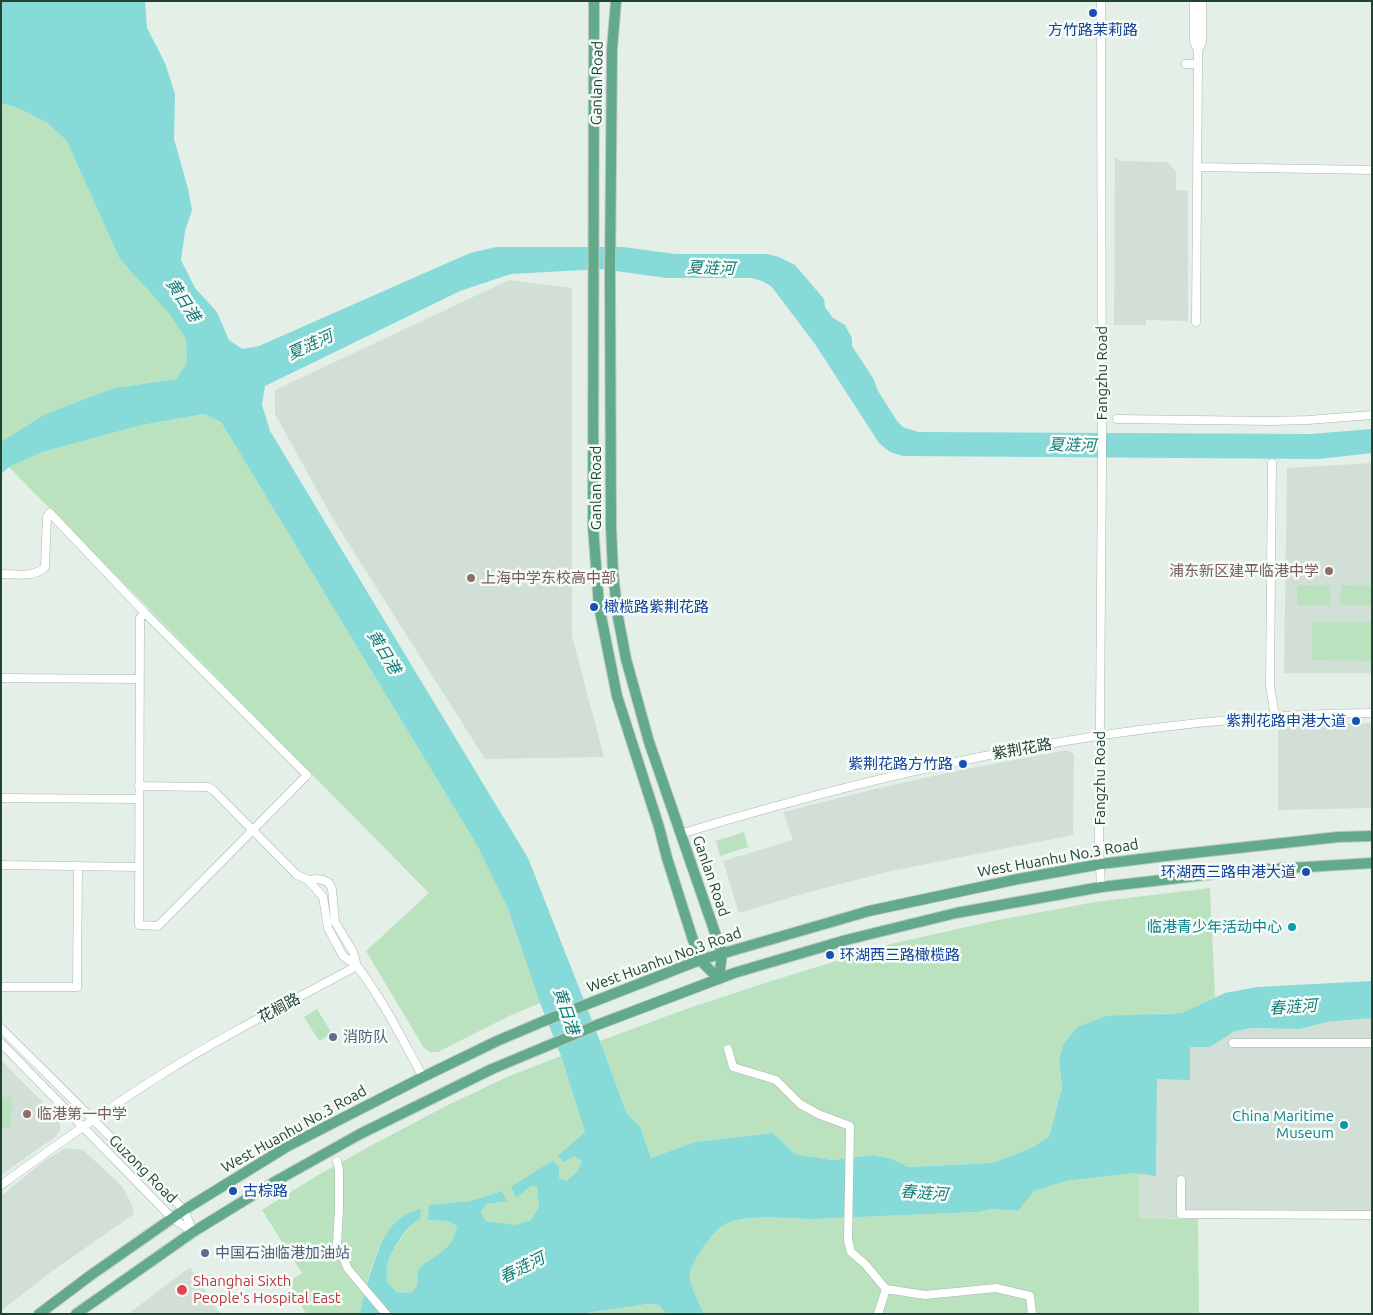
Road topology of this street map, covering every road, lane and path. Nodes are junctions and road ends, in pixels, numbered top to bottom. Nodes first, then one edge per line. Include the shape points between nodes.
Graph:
1 (594, 1) edge
2 (616, 1) edge
3 (1101, 1) edge
4 (1194, 1) edge
5 (1202, 1) edge
6 (1198, 51) junction
7 (1186, 64) dead end
8 (1198, 64) junction
9 (1197, 167) junction
10 (1372, 170) edge
11 (1196, 322) dead end
12 (1372, 415) edge
13 (1117, 419) dead end
14 (1272, 463) dead end
15 (1, 574) edge
16 (145, 612) junction
17 (1, 678) edge
18 (139, 679) junction
19 (1372, 713) edge
20 (1275, 717) junction
21 (1100, 736) junction
22 (139, 786) junction
23 (1, 798) edge
24 (139, 799) junction
25 (254, 830) junction
26 (680, 834) junction
27 (1372, 836) edge
28 (1372, 863) edge
29 (1101, 864) junction
30 (1, 865) edge
31 (78, 866) junction
32 (139, 867) junction
33 (308, 880) junction
34 (1101, 887) junction
35 (722, 953) junction
36 (700, 960) junction
37 (357, 966) junction
38 (718, 979) junction
39 (1, 987) edge
40 (1, 1028) edge
41 (1, 1043) edge
42 (1233, 1043) dead end
43 (1372, 1043) edge
44 (728, 1049) dead end
45 (423, 1077) junction
46 (92, 1119) junction
47 (82, 1126) junction
48 (337, 1161) dead end
49 (1181, 1180) dead end
50 (1, 1185) edge
51 (184, 1210) junction
52 (1372, 1214) edge
53 (172, 1218) junction
54 (193, 1232) junction
55 (886, 1289) junction
56 (39, 1314) edge
57 (76, 1314) edge
58 (386, 1314) edge
59 (878, 1314) edge
60 (1032, 1314) edge

1 - 36 main road, Ganlan Road via 593,526 598,606 617,696
2 - 26 main road, Ganlan Road via 612,49 610,273 613,573 618,617 637,702
3 - 21 street, Fangzhu Road
4 - 6 street via 1194,42
5 - 6 street via 1202,42
6 - 8 street
7 - 8 street
8 - 9 street
9 - 10 street
9 - 11 street
12 - 13 street via 1272,421
14 - 20 street via 1270,685
15 - 16 street via 42,571 45,567 46,517 50,513
16 - 18 street via 140,618
16 - 25 street via 307,776
17 - 18 street
18 - 22 street
19 - 20 street, 紫荆花路
20 - 21 street, 紫荆花路
21 - 26 street, 紫荆花路 via 992,754 895,775
21 - 29 street, Fangzhu Road
22 - 24 street
22 - 25 street via 208,787
23 - 24 street
24 - 32 street
25 - 32 street via 158,926 139,925
25 - 33 street via 297,875
26 - 35 main road, Ganlan Road
27 - 29 main road, West Huanhu No.3 Road via 1328,838
28 - 34 main road via 1240,871
29 - 34 street, Fangzhu Road
29 - 35 main road, West Huanhu No.3 Road via 869,911
30 - 31 street
31 - 32 street
31 - 39 street via 77,987
33 - 37 street via 323,897 328,928 343,956
33 - 37 street via 322,880 332,889 335,922 353,952
34 - 38 main road via 956,913 846,940
35 - 36 main road, West Huanhu No.3 Road
35 - 38 main road, Ganlan Road
36 - 38 main road, Ganlan Road
36 - 45 main road, West Huanhu No.3 Road via 544,1021
37 - 45 street
37 - 46 street, 花榈路 via 223,1039
38 - 54 main road via 476,1076 360,1134
40 - 46 street, Guzong Road
41 - 47 street, Guzong Road
42 - 43 street
44 - 55 street via 733,1067 776,1080 800,1104 850,1126 848,1240 851,1252
45 - 51 main road, West Huanhu No.3 Road via 288,1146
46 - 47 street, 花榈路
46 - 51 street, Guzong Road
47 - 50 street, 花榈路
47 - 53 street, Guzong Road
48 - 58 street via 338,1244 348,1269
49 - 52 street via 1181,1214
51 - 53 main road, West Huanhu No.3 Road
51 - 54 street, Guzong Road
53 - 54 street, Guzong Road
53 - 56 main road, West Huanhu No.3 Road
54 - 57 main road
55 - 59 street
55 - 60 street via 925,1295 996,1288 1030,1296

